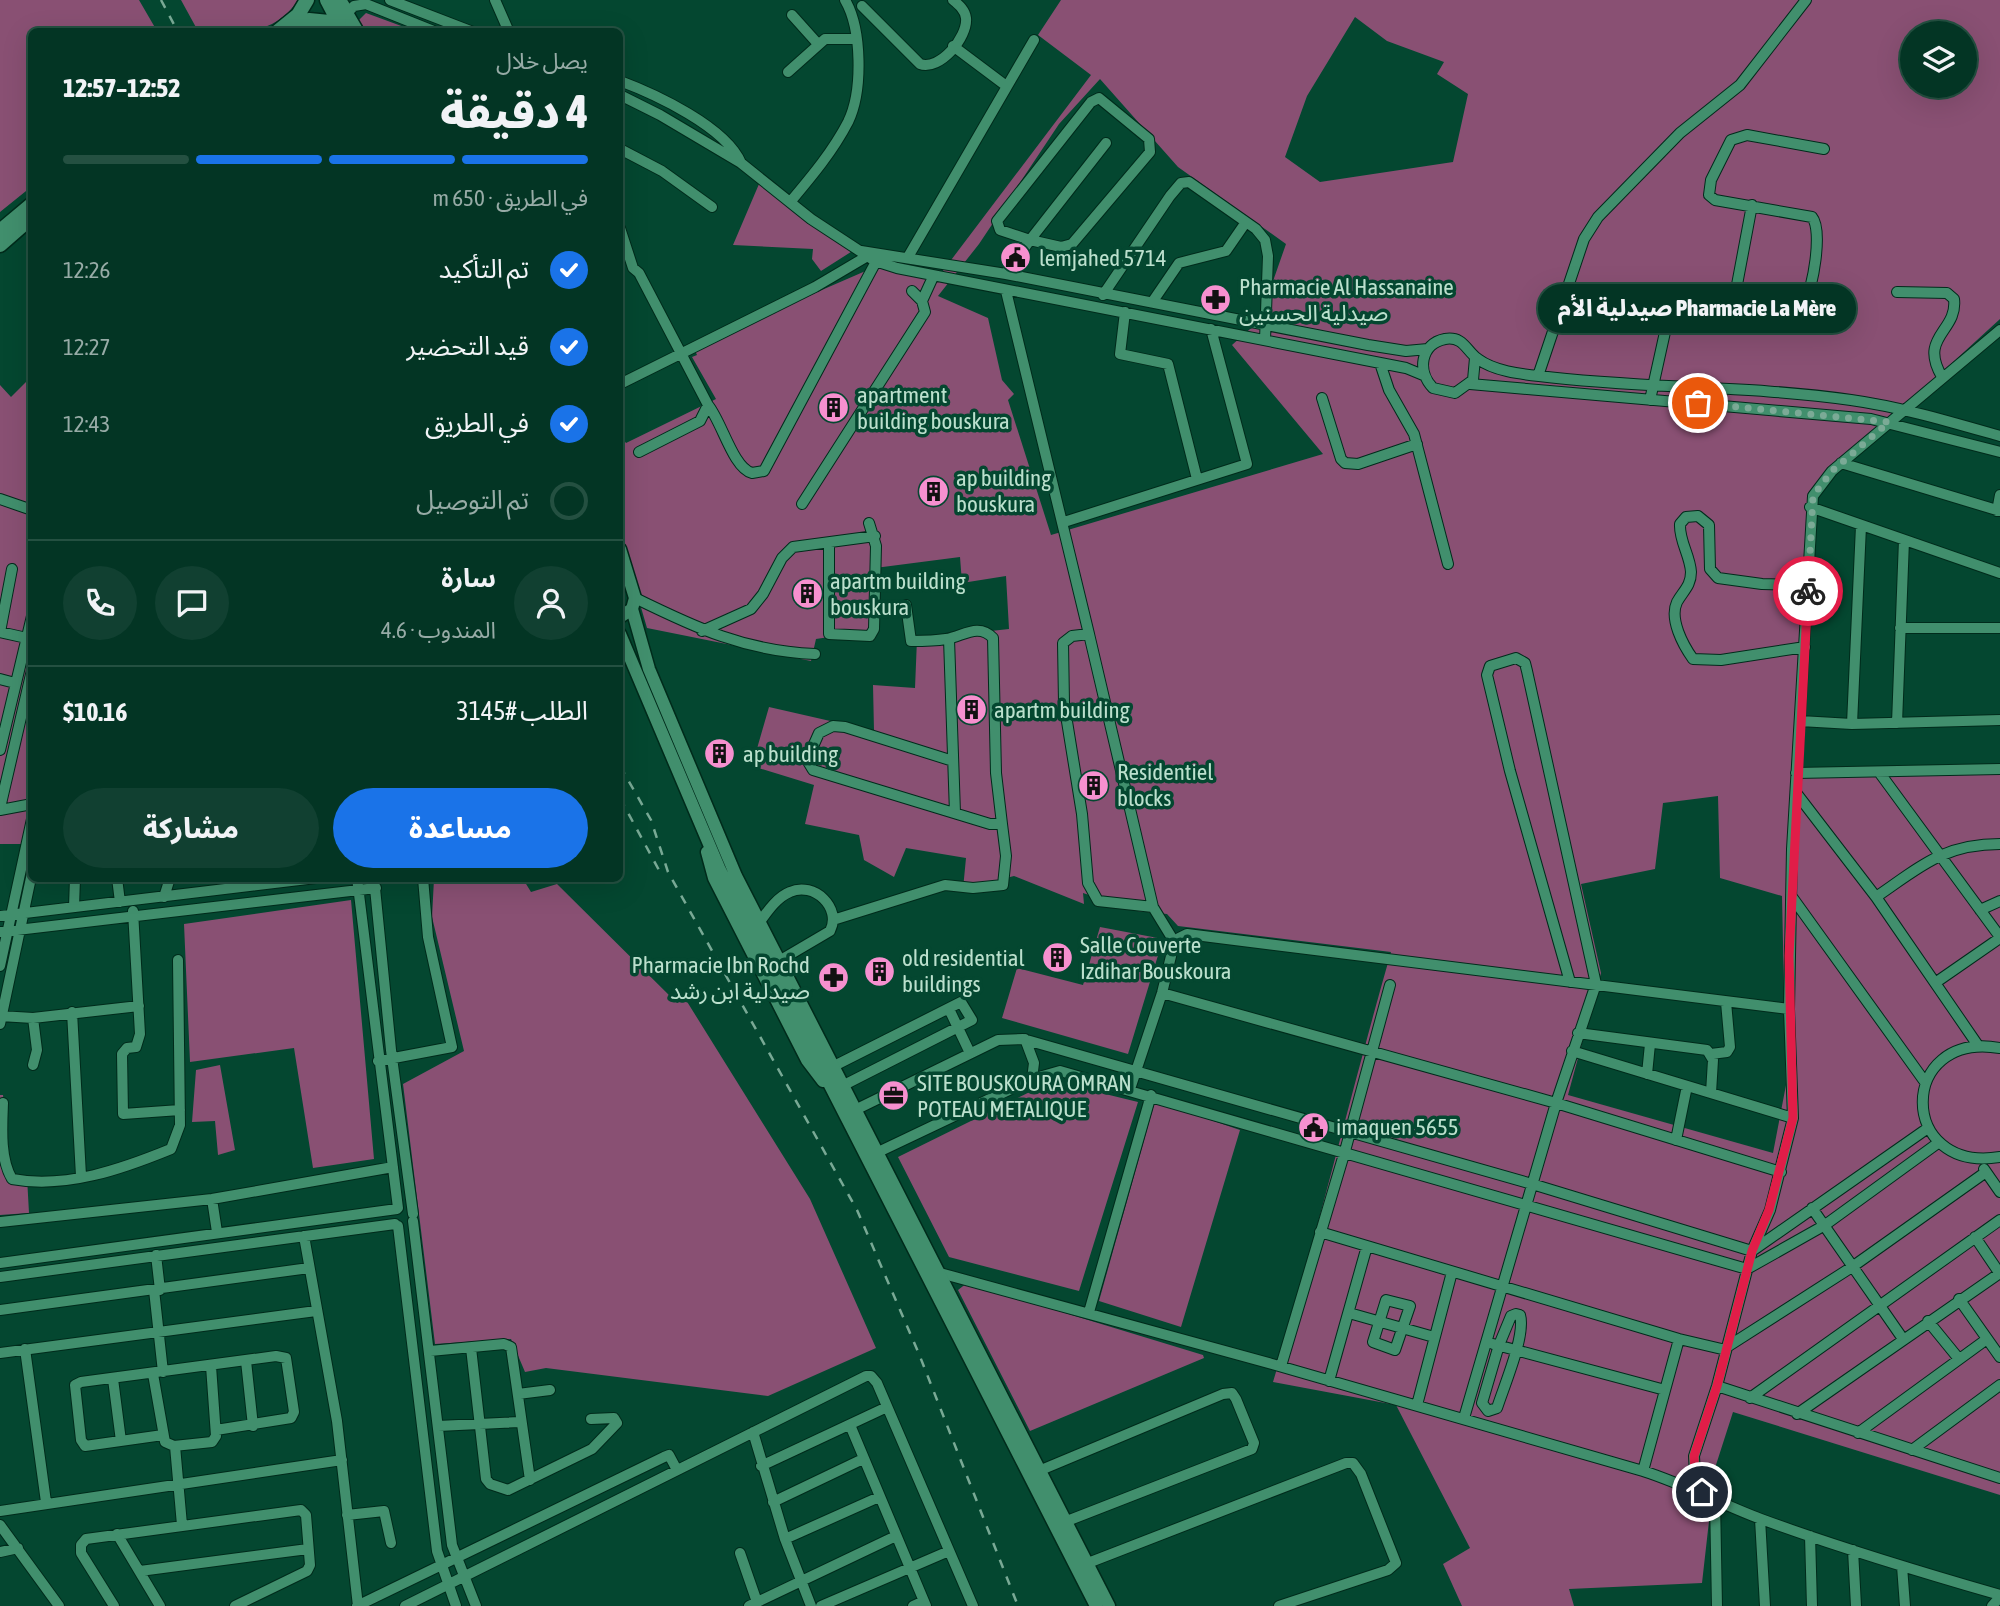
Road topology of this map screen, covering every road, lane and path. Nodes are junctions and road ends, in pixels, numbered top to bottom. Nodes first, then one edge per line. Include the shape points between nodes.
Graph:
1 (307, 0) edge
2 (327, 0) edge
3 (390, 0) edge
4 (495, 0) edge
5 (845, 0) edge
6 (953, 0) edge
7 (1806, 0) edge
8 (864, 3) edge
9 (348, 12) edge
10 (792, 15) dead end
11 (853, 15) junction
12 (282, 28) edge
13 (295, 28) edge
14 (356, 28) edge
15 (426, 28) edge
16 (463, 28) edge
17 (507, 28) edge
18 (857, 39) junction
19 (1034, 40) dead end
20 (818, 44) junction
21 (953, 46) junction
22 (788, 72) dead end
23 (623, 82) edge
24 (1005, 85) junction
25 (623, 96) edge
26 (1107, 143) dead end
27 (1824, 149) dead end
28 (623, 151) edge
29 (741, 163) junction
30 (791, 201) junction
31 (1752, 205) junction
32 (28, 207) edge
33 (712, 207) dead end
34 (28, 220) edge
35 (1246, 222) junction
36 (0, 231) edge
37 (623, 237) edge
38 (1030, 240) junction
39 (0, 245) edge
40 (872, 254) junction
41 (908, 257) junction
42 (623, 268) edge
43 (633, 268) junction
44 (1006, 274) junction
45 (933, 276) junction
46 (912, 292) dead end
47 (1006, 292) junction
48 (1103, 292) junction
49 (1898, 292) dead end
50 (922, 301) junction
51 (1153, 301) junction
52 (1733, 306) junction
53 (1099, 309) junction
54 (1125, 312) junction
55 (1265, 324) junction
56 (1211, 329) junction
57 (2000, 330) edge
58 (1265, 340) junction
59 (1428, 349) junction
60 (680, 354) junction
61 (1475, 358) junction
62 (1380, 363) junction
63 (1423, 375) junction
64 (1538, 376) junction
65 (1942, 377) junction
66 (623, 382) edge
67 (1470, 384) junction
68 (1653, 384) junction
69 (1322, 398) dead end
70 (1650, 400) junction
71 (708, 405) junction
72 (1902, 411) junction
73 (1889, 422) junction
74 (2000, 436) edge
75 (1417, 444) junction
76 (2000, 451) edge
77 (639, 452) dead end
78 (1841, 463) junction
79 (1197, 479) junction
80 (2000, 495) edge
81 (0, 499) edge
82 (803, 505) dead end
83 (1811, 507) junction
84 (28, 509) edge
85 (1998, 511) edge
86 (1064, 522) junction
87 (869, 523) dead end
88 (1861, 526) junction
89 (875, 536) junction
90 (1904, 540) junction
91 (829, 543) junction
92 (1448, 564) dead end
93 (623, 565) edge
94 (12, 569) dead end
95 (2000, 573) edge
96 (1808, 585) junction
97 (629, 594) edge
98 (905, 605) dead end
99 (1900, 628) junction
100 (2000, 628) edge
101 (702, 631) junction
102 (0, 632) edge
103 (1089, 634) junction
104 (28, 639) edge
105 (948, 639) junction
106 (623, 641) edge
107 (28, 642) edge
108 (1804, 647) junction
109 (815, 654) dead end
110 (0, 679) edge
111 (15, 683) junction
112 (28, 686) edge
113 (2000, 720) edge
114 (3, 721) edge
115 (1800, 721) junction
116 (1897, 723) junction
117 (1852, 724) junction
118 (18, 726) junction
119 (0, 750) edge
120 (953, 761) junction
121 (2000, 769) edge
122 (1880, 772) junction
123 (1796, 773) junction
124 (1797, 794) junction
125 (28, 805) edge
126 (0, 809) edge
127 (955, 813) junction
128 (1002, 824) junction
129 (28, 837) edge
130 (2000, 844) edge
131 (1938, 855) junction
132 (30, 882) edge
133 (75, 882) edge
134 (118, 882) edge
135 (169, 882) edge
136 (284, 882) edge
137 (423, 882) edge
138 (375, 883) edge
139 (358, 884) edge
140 (178, 895) junction
141 (164, 897) junction
142 (1792, 897) junction
143 (1876, 897) junction
144 (132, 901) junction
145 (2000, 901) edge
146 (120, 902) junction
147 (74, 907) junction
148 (1153, 907) junction
149 (179, 910) junction
150 (1980, 910) junction
151 (23, 912) junction
152 (11, 914) junction
153 (0, 916) edge
154 (133, 916) junction
155 (833, 920) junction
156 (759, 923) junction
157 (20, 929) junction
158 (4, 931) edge
159 (2000, 937) edge
160 (1175, 943) junction
161 (178, 960) dead end
162 (779, 961) junction
163 (0, 966) edge
164 (1570, 982) junction
165 (1935, 983) junction
166 (1596, 984) junction
167 (1390, 985) dead end
168 (1162, 993) junction
169 (1726, 1002) junction
170 (139, 1006) junction
171 (949, 1009) junction
172 (1789, 1009) junction
173 (72, 1012) junction
174 (33, 1018) junction
175 (0, 1019) edge
176 (957, 1028) junction
177 (1578, 1033) junction
178 (1025, 1039) junction
179 (1650, 1044) junction
180 (1976, 1044) junction
181 (2000, 1048) edge
182 (1572, 1051) junction
183 (1371, 1052) junction
184 (970, 1053) junction
185 (1711, 1054) junction
186 (393, 1059) junction
187 (378, 1061) junction
188 (33, 1065) dead end
189 (834, 1066) junction
190 (1135, 1073) junction
191 (1647, 1074) junction
192 (1031, 1079) junction
193 (1925, 1082) junction
194 (838, 1086) junction
195 (1687, 1086) junction
196 (1130, 1089) junction
197 (1711, 1093) junction
198 (1152, 1095) junction
199 (3, 1103) dead end
200 (1556, 1103) junction
201 (857, 1109) junction
202 (180, 1110) junction
203 (1793, 1118) junction
204 (1928, 1128) junction
205 (1349, 1132) junction
206 (1676, 1140) junction
207 (1938, 1143) junction
208 (1345, 1151) junction
209 (879, 1152) junction
210 (2000, 1157) edge
211 (866, 1158) junction
212 (1978, 1161) junction
213 (393, 1167) junction
214 (1781, 1171) junction
215 (1986, 1172) junction
216 (81, 1176) junction
217 (1532, 1184) junction
218 (2000, 1192) edge
219 (212, 1199) junction
220 (1528, 1204) junction
221 (1812, 1208) junction
222 (398, 1209) junction
223 (413, 1217) junction
224 (2000, 1220) edge
225 (0, 1222) edge
226 (397, 1225) junction
227 (1825, 1225) junction
228 (216, 1232) junction
229 (1320, 1232) junction
230 (304, 1236) junction
231 (1975, 1237) junction
232 (226, 1246) junction
233 (1367, 1246) junction
234 (210, 1248) junction
235 (1752, 1251) junction
236 (156, 1255) junction
237 (0, 1263) edge
238 (1852, 1267) junction
239 (309, 1268) junction
240 (1747, 1269) junction
241 (1452, 1272) junction
242 (940, 1273) junction
243 (2000, 1274) edge
244 (0, 1277) edge
245 (1503, 1287) junction
246 (157, 1290) junction
247 (1959, 1299) junction
248 (1880, 1304) junction
249 (0, 1310) edge
250 (316, 1311) junction
251 (1089, 1312) junction
252 (1349, 1313) junction
253 (426, 1316) junction
254 (409, 1319) junction
255 (1378, 1321) junction
256 (1928, 1321) junction
257 (1403, 1328) junction
258 (159, 1332) junction
259 (1434, 1337) junction
260 (1679, 1339) junction
261 (1903, 1339) junction
262 (1987, 1339) junction
263 (1487, 1342) junction
264 (1499, 1345) junction
265 (471, 1348) junction
266 (25, 1349) junction
267 (1726, 1349) junction
268 (1516, 1350) junction
269 (430, 1351) junction
270 (0, 1353) edge
271 (2000, 1357) edge
272 (1959, 1359) junction
273 (246, 1361) junction
274 (211, 1366) junction
275 (1281, 1366) junction
276 (158, 1373) junction
277 (113, 1378) junction
278 (1329, 1381) junction
279 (2000, 1385) edge
280 (1717, 1386) junction
281 (550, 1390) dead end
282 (1665, 1391) junction
283 (518, 1394) junction
284 (1750, 1398) junction
285 (1416, 1405) junction
286 (887, 1407) junction
287 (1797, 1414) junction
288 (1464, 1418) junction
289 (592, 1419) dead end
290 (520, 1422) junction
291 (481, 1423) junction
292 (850, 1425) junction
293 (253, 1426) junction
294 (216, 1430) junction
295 (439, 1430) junction
296 (753, 1432) junction
297 (1858, 1433) junction
298 (163, 1435) junction
299 (423, 1436) junction
300 (121, 1441) junction
301 (175, 1446) junction
302 (1912, 1450) junction
303 (863, 1459) junction
304 (342, 1461) junction
305 (761, 1466) junction
306 (677, 1470) junction
307 (1041, 1470) junction
308 (1643, 1471) junction
309 (2000, 1478) edge
310 (530, 1480) junction
311 (179, 1483) junction
312 (1702, 1492) junction
313 (879, 1497) junction
314 (1715, 1500) junction
315 (47, 1502) junction
316 (773, 1502) junction
317 (0, 1511) edge
318 (347, 1515) junction
319 (1760, 1519) junction
320 (1067, 1521) junction
321 (0, 1525) edge
322 (182, 1525) junction
323 (117, 1534) junction
324 (896, 1536) junction
325 (1810, 1536) junction
326 (785, 1539) junction
327 (391, 1543) dead end
328 (18, 1548) junction
329 (308, 1549) junction
330 (1853, 1550) junction
331 (949, 1551) junction
332 (0, 1552) edge
333 (740, 1553) dead end
334 (456, 1559) junction
335 (1088, 1563) junction
336 (441, 1566) junction
337 (1902, 1566) junction
338 (910, 1568) junction
339 (139, 1571) junction
340 (464, 1576) junction
341 (800, 1580) junction
342 (448, 1584) junction
343 (2000, 1596) edge
344 (373, 1602) edge
345 (925, 1603) edge
346 (753, 1604) edge
347 (59, 1606) edge
348 (114, 1606) edge
349 (160, 1606) edge
350 (235, 1606) edge
351 (357, 1606) edge
352 (405, 1606) edge
353 (456, 1606) edge
354 (476, 1606) edge
355 (811, 1606) edge
356 (821, 1606) edge
357 (913, 1606) edge
358 (973, 1606) edge
359 (1096, 1606) edge
360 (1110, 1606) edge
361 (1279, 1606) edge
362 (1717, 1606) edge
363 (1765, 1606) edge
364 (1812, 1606) edge
365 (1857, 1606) edge
366 (1905, 1606) edge
367 (1992, 1606) edge

1 - 12 main road
2 - 9 main road
3 - 16 street
4 - 17 street
5 - 11 street
6 - 21 street via 966,20 964,32
7 - 64 street via 1740,85 1680,133 1598,217 1584,239
8 - 11 street
8 - 21 street via 920,64 937,64
9 - 13 main road via 309,20
9 - 14 street
9 - 15 street via 369,5
10 - 20 street
11 - 18 street
18 - 20 street via 830,37
18 - 30 street via 849,119 825,159
19 - 24 street
20 - 22 street
21 - 24 street
23 - 29 street via 682,110 730,145
24 - 41 street
25 - 29 street
26 - 38 street
27 - 31 street via 1747,135 1735,137 1711,180 1709,195 1715,200
28 - 33 street via 662,171
29 - 30 street
30 - 40 street via 811,219
31 - 52 street
31 - 52 street via 1815,219 1810,292 1796,310
32 - 36 main road
34 - 39 main road
35 - 48 street via 1196,184 1185,181
35 - 51 street via 1226,251 1179,263
35 - 55 street via 1267,245
37 - 43 street
38 - 38 street via 1061,247 1072,244 1150,152 1149,139 1102,98 1091,102 997,221 1000,230
38 - 44 street
40 - 41 street
40 - 45 street
40 - 60 street
40 - 71 street via 764,471 752,473 739,465
41 - 44 street
42 - 43 street
43 - 60 street
44 - 48 street
45 - 47 street
45 - 50 street
46 - 50 street
47 - 53 street
47 - 86 street
48 - 51 street
48 - 53 street
49 - 65 street via 1952,295 1952,315 1933,350
50 - 82 street via 925,312
51 - 55 street
52 - 68 street via 1673,307
53 - 54 street
54 - 56 street
54 - 79 street via 1120,354 1168,364
55 - 58 street
55 - 59 street via 1406,351
56 - 58 street
56 - 79 street via 1247,464
57 - 65 street
58 - 62 street
59 - 61 street via 1441,340 1458,340
59 - 63 street
60 - 66 street
60 - 71 street
61 - 64 street
61 - 67 street via 1476,373
62 - 63 street
62 - 75 street
63 - 67 street via 1433,388 1447,394
64 - 68 street
65 - 72 street
67 - 70 street
68 - 70 street
68 - 72 street via 1816,396
69 - 75 street via 1345,463 1358,464
70 - 73 street
71 - 77 street via 700,421
72 - 73 street
72 - 74 street
73 - 76 street
73 - 78 street
75 - 92 street
78 - 83 street via 1817,488
78 - 85 street
79 - 86 street
80 - 85 street
81 - 84 street
83 - 88 street
83 - 96 street
86 - 103 street
87 - 89 street
88 - 90 street
88 - 117 street
89 - 91 street
89 - 91 street via 874,629 870,636 829,634
90 - 95 street
90 - 99 street
91 - 101 street via 789,549 751,609
93 - 97 street
94 - 102 street
96 - 108 street
96 - 108 street via 1718,579 1710,569 1707,522 1690,516 1680,524 1691,576 1675,615 1693,659 1721,660
97 - 101 street
97 - 156 street via 649,668
98 - 105 street via 911,641
99 - 100 street
99 - 116 street
101 - 109 street via 770,650
102 - 104 street
103 - 148 street
103 - 148 street via 1072,636 1063,645 1064,702 1088,883 1098,901
105 - 120 street
105 - 128 street via 975,631 993,638 996,773
106 - 194 street via 704,834 713,878 807,1060
107 - 111 street
108 - 115 street
110 - 111 street
111 - 114 street
112 - 118 street
113 - 116 street
114 - 118 street
114 - 119 street
115 - 117 street
115 - 123 street
116 - 117 street
118 - 126 street
120 - 127 street
120 - 127 street via 874,734 833,726 820,733 807,760 813,770
121 - 122 street
122 - 123 street
122 - 131 street
123 - 124 street
124 - 142 street
124 - 143 street
125 - 126 street
127 - 128 street
128 - 155 street via 1003,885 945,885
129 - 152 street
130 - 131 street
131 - 143 street
131 - 150 street
132 - 151 street
133 - 147 street
134 - 146 street
135 - 141 street
136 - 140 street
137 - 186 street via 428,937 453,1042 449,1049
138 - 139 street
138 - 186 street
139 - 149 street
139 - 187 street
140 - 141 street
140 - 149 street
141 - 144 street
142 - 172 street
142 - 193 street
143 - 165 street
144 - 146 street
144 - 154 street
145 - 150 street
146 - 147 street
147 - 151 street
148 - 160 street
149 - 154 street
150 - 159 street
151 - 152 street
151 - 157 street
152 - 153 street
152 - 158 street
154 - 157 street
154 - 170 street
155 - 156 street via 822,897 803,889 787,893
155 - 162 street via 824,935
156 - 162 street
157 - 158 street
157 - 175 street
158 - 163 street
159 - 165 street
160 - 164 street via 1183,935 1197,934
160 - 168 street
161 - 202 street
162 - 189 street
164 - 166 street
164 - 166 street via 1487,675 1490,666 1516,658 1525,663 1527,671
165 - 180 street
166 - 169 street
166 - 177 street
167 - 183 street
168 - 183 street
168 - 190 street
169 - 172 street
169 - 185 street via 1730,1048
170 - 173 street
170 - 202 street via 136,1047 122,1054 123,1114
171 - 176 street
171 - 176 street via 961,1002 972,1020
171 - 189 street
172 - 203 street
173 - 174 street
173 - 216 street
174 - 175 street
174 - 188 street via 37,1050
176 - 184 street
176 - 194 street
177 - 179 street
177 - 182 street
178 - 184 street via 998,1040
178 - 190 street
178 - 192 street via 1034,1063
179 - 185 street
179 - 191 street
180 - 181 street
180 - 193 street via 1955,1050 1937,1063
182 - 191 street
182 - 200 street
183 - 200 street
183 - 205 street
184 - 201 street
185 - 197 street
186 - 187 street
186 - 223 street
187 - 213 street
189 - 194 street
190 - 196 street
190 - 205 street
191 - 195 street
192 - 196 street via 1060,1071
192 - 209 street
193 - 204 street via 1922,1105
194 - 201 street
194 - 211 street
195 - 197 street
195 - 206 street
196 - 198 street
197 - 203 street
198 - 208 street
198 - 251 street
199 - 216 street via 2,1153 12,1180
200 - 206 street
200 - 217 street
201 - 209 street
202 - 216 street via 180,1131 172,1149 102,1174
203 - 214 street
204 - 207 street
204 - 221 street
205 - 208 street
205 - 217 street
206 - 214 street
207 - 212 street via 1956,1156
207 - 227 street
208 - 220 street
208 - 229 street
209 - 211 street
209 - 242 street
210 - 212 street
211 - 359 street
212 - 215 street
213 - 219 street
213 - 222 street
214 - 235 street
215 - 218 street
215 - 238 street
217 - 220 street
217 - 235 street
219 - 225 street
219 - 228 street
220 - 240 street
220 - 245 street
221 - 227 street
221 - 235 street
222 - 223 street via 408,1209
222 - 226 street via 393,1214
222 - 228 street
223 - 226 street via 408,1226
223 - 253 street
224 - 231 street
226 - 230 street
226 - 254 street
227 - 238 street
227 - 240 street
228 - 232 street via 229,1238
228 - 234 street via 206,1241
228 - 237 street
229 - 233 street
229 - 275 street
230 - 232 street
230 - 239 street
231 - 243 street
231 - 248 street
232 - 234 street
233 - 241 street
233 - 252 street
234 - 236 street
235 - 240 street
236 - 244 street
236 - 246 street
238 - 248 street
238 - 267 street
239 - 246 street
239 - 250 street
240 - 267 street
241 - 245 street
241 - 259 street
242 - 251 street
242 - 307 street
243 - 247 street
245 - 260 street
245 - 263 street
246 - 249 street
246 - 258 street
247 - 256 street
247 - 262 street
248 - 261 street
248 - 284 street
250 - 258 street
250 - 304 street
251 - 275 street
252 - 255 street
252 - 278 street
253 - 254 street
253 - 269 street
254 - 299 street
255 - 257 street
255 - 257 street via 1375,1345 1396,1349
255 - 257 street via 1386,1300 1406,1303 1410,1308
256 - 261 street
256 - 272 street
257 - 259 street
258 - 266 street
258 - 276 street
259 - 285 street
260 - 267 street
260 - 282 street
261 - 287 street
262 - 271 street
262 - 272 street
263 - 264 street
263 - 288 street
264 - 268 street
264 - 268 street via 1511,1316 1520,1315
264 - 268 street via 1482,1403 1488,1411 1497,1408
265 - 269 street
265 - 283 street via 511,1347
265 - 291 street
266 - 270 street
266 - 315 street
267 - 280 street
268 - 282 street
269 - 295 street
272 - 297 street
273 - 274 street
273 - 293 street
273 - 293 street via 286,1358 293,1409 289,1420
274 - 276 street
274 - 294 street
275 - 278 street
276 - 277 street
276 - 298 street
277 - 300 street
277 - 300 street via 79,1382 74,1389 83,1444
278 - 285 street
279 - 302 street
280 - 284 street
280 - 312 street via 1694,1456
281 - 283 street
282 - 308 street
283 - 290 street
284 - 287 street
285 - 288 street
286 - 292 street
286 - 296 street via 875,1378 866,1376
286 - 331 street
287 - 297 street
288 - 308 street
289 - 310 street via 612,1418 617,1423 592,1449
290 - 291 street
290 - 310 street
291 - 295 street
291 - 310 street via 490,1484 508,1490
292 - 303 street
292 - 305 street
293 - 294 street
294 - 301 street via 212,1441
295 - 299 street
295 - 334 street
296 - 305 street
296 - 306 street
297 - 302 street
298 - 300 street
298 - 301 street via 167,1444
299 - 336 street
301 - 311 street
302 - 309 street
303 - 313 street
303 - 316 street
304 - 311 street
304 - 318 street
305 - 316 street
306 - 334 street via 670,1455 664,1457
306 - 340 street
307 - 320 street
307 - 320 street via 1223,1394 1236,1399 1254,1443 1252,1449
308 - 312 street
311 - 315 street
311 - 322 street
312 - 314 street
313 - 324 street
313 - 326 street
314 - 319 street
314 - 362 street
315 - 317 street
316 - 326 street
318 - 327 street via 384,1510
318 - 351 street
319 - 325 street
319 - 363 street
320 - 335 street
321 - 328 street
322 - 323 street
322 - 329 street via 299,1509 306,1515
323 - 339 street
323 - 348 street via 86,1539 80,1549
324 - 338 street
324 - 341 street
325 - 330 street
325 - 364 street
326 - 341 street
328 - 332 street
328 - 347 street
329 - 339 street
329 - 350 street via 310,1565 305,1573
330 - 337 street
330 - 365 street
331 - 338 street
331 - 358 street
333 - 346 street
334 - 336 street
334 - 340 street
335 - 360 street
335 - 361 street via 1353,1463 1396,1563 1388,1570
336 - 342 street
336 - 344 street
337 - 343 street
337 - 366 street
338 - 345 street
338 - 356 street
339 - 349 street
340 - 342 street
340 - 354 street
341 - 346 street
341 - 355 street
342 - 352 street
342 - 353 street
343 - 367 street
344 - 351 street
345 - 357 street

